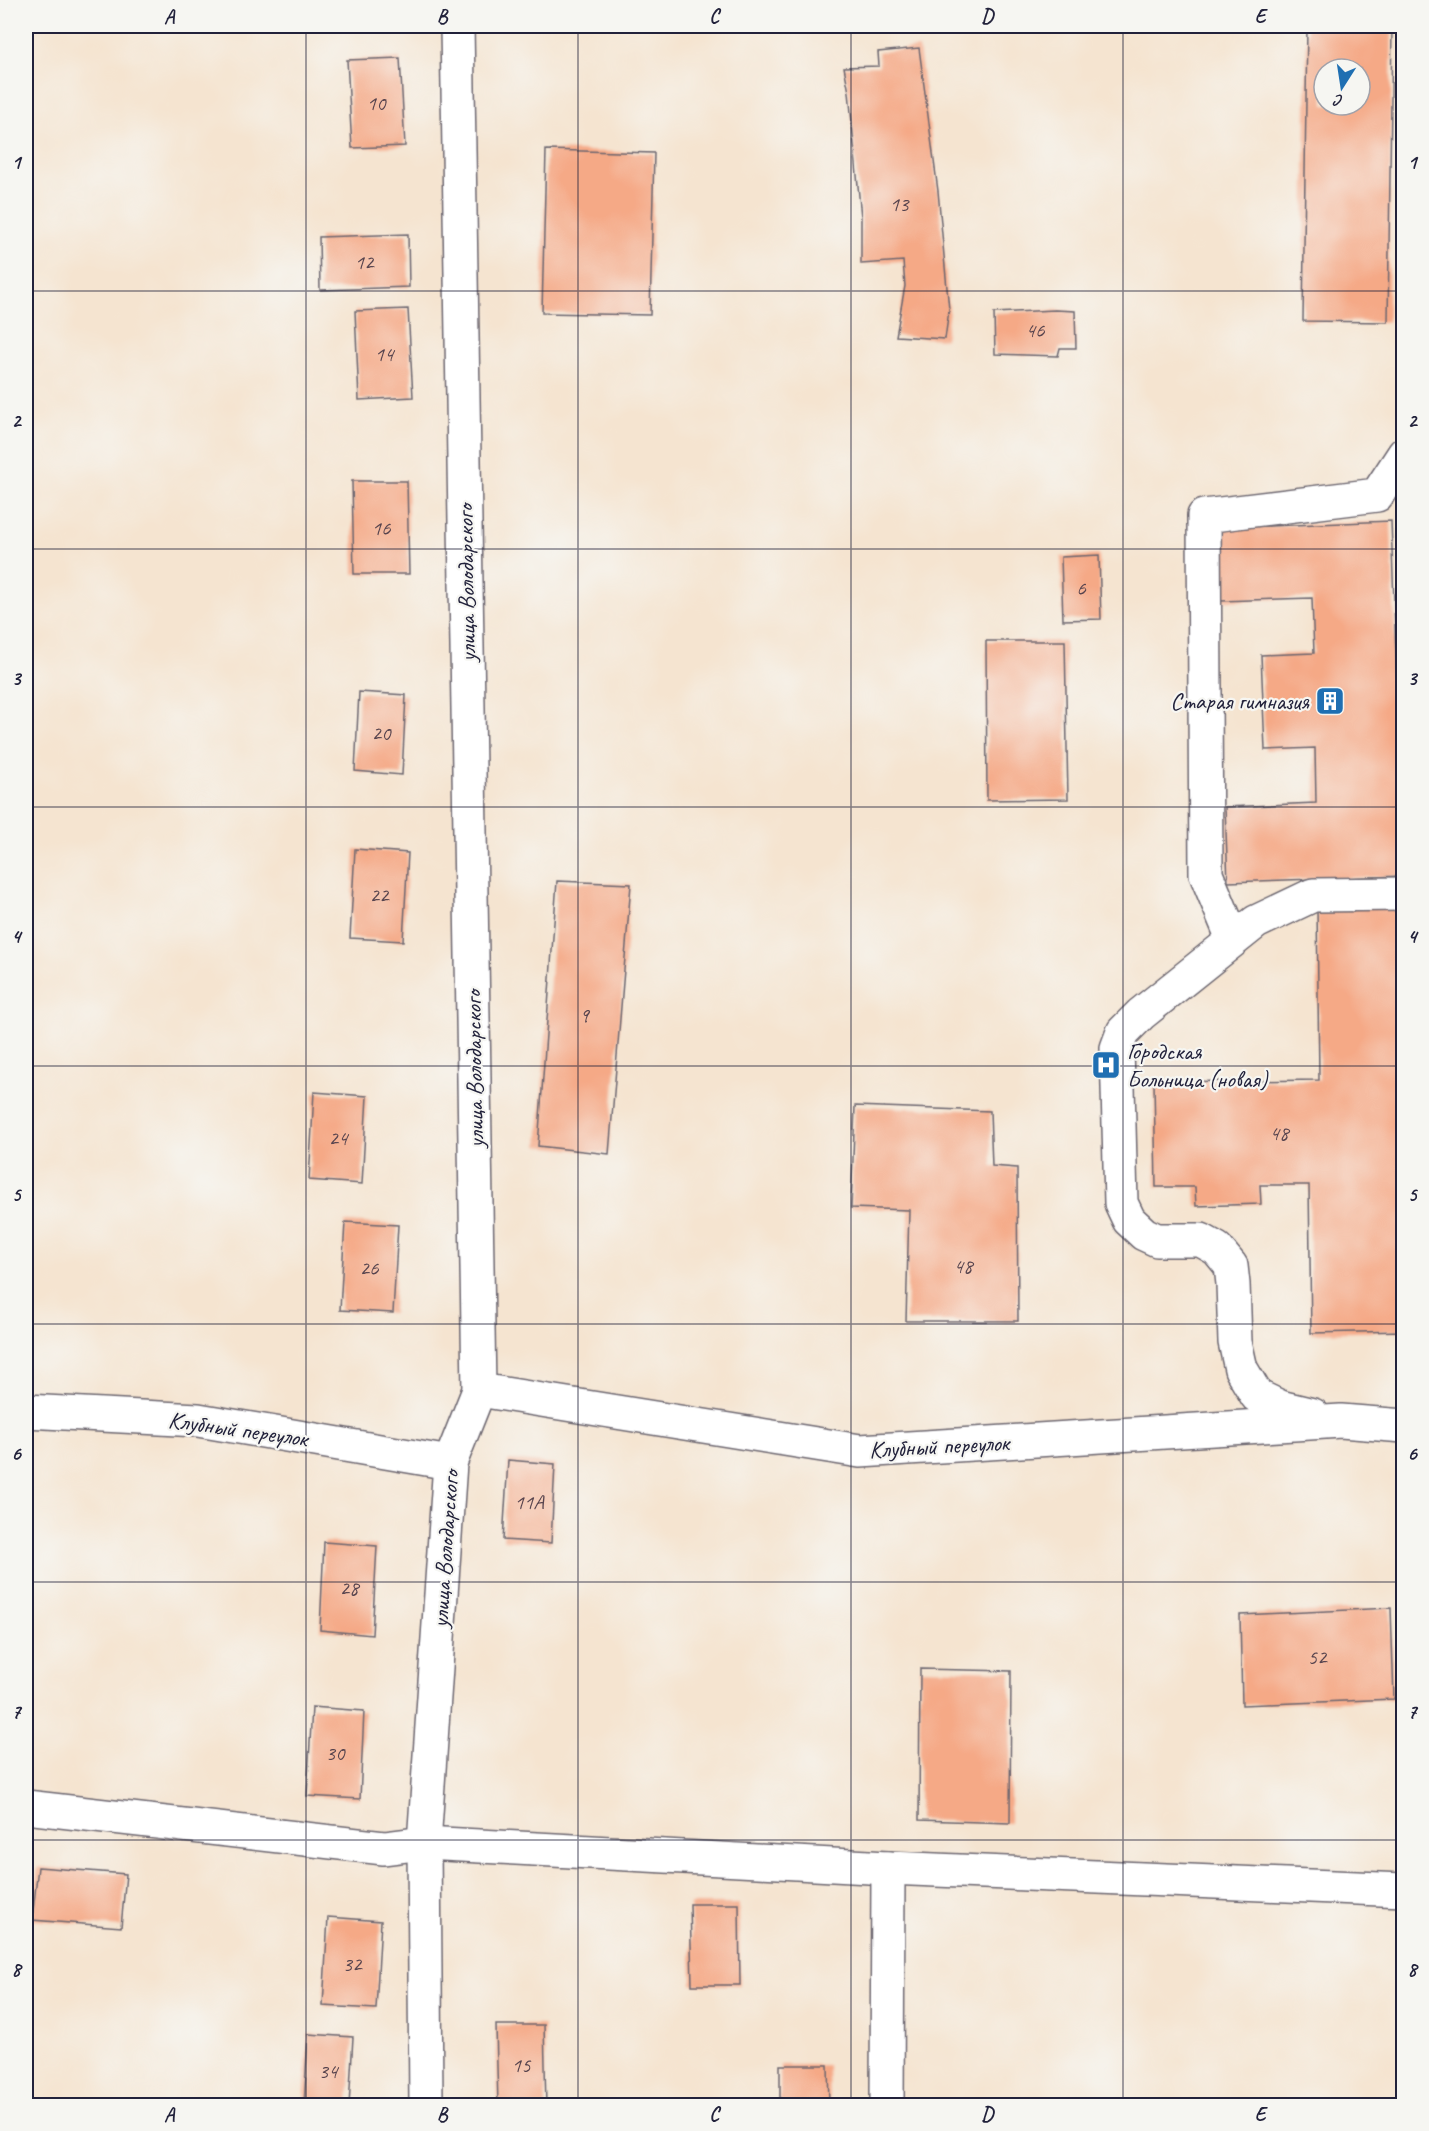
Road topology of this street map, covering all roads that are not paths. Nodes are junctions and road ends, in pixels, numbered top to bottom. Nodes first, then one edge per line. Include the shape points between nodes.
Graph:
1 (457, 26) edge
2 (1404, 454) edge
3 (1404, 894) edge
4 (1233, 939) junction
5 (479, 1390) junction
6 (26, 1411) edge
7 (1341, 1421) junction
8 (1404, 1426) edge
9 (450, 1463) junction
10 (26, 1807) edge
11 (424, 1843) junction
12 (888, 1868) junction
13 (1404, 1890) edge
14 (426, 2106) edge
15 (887, 2106) edge

1 - 5 street, улица Володарского
2 - 4 street via 1377,495 1204,516 1206,874
3 - 4 street via 1313,895 1256,922
4 - 7 street via 1123,1032 1117,1048 1121,1203 1144,1234 1157,1240 1202,1240 1231,1266 1235,1342 1241,1369 1257,1396 1280,1407
5 - 7 street, Клубный переулок via 860,1451
5 - 9 street, улица Володарского
6 - 9 street, Клубный переулок via 198,1420
7 - 8 street, Клубный переулок
9 - 11 street, улица Володарского
10 - 11 street via 384,1848
11 - 12 street
11 - 14 street, улица Володарского
12 - 13 street
12 - 15 street

